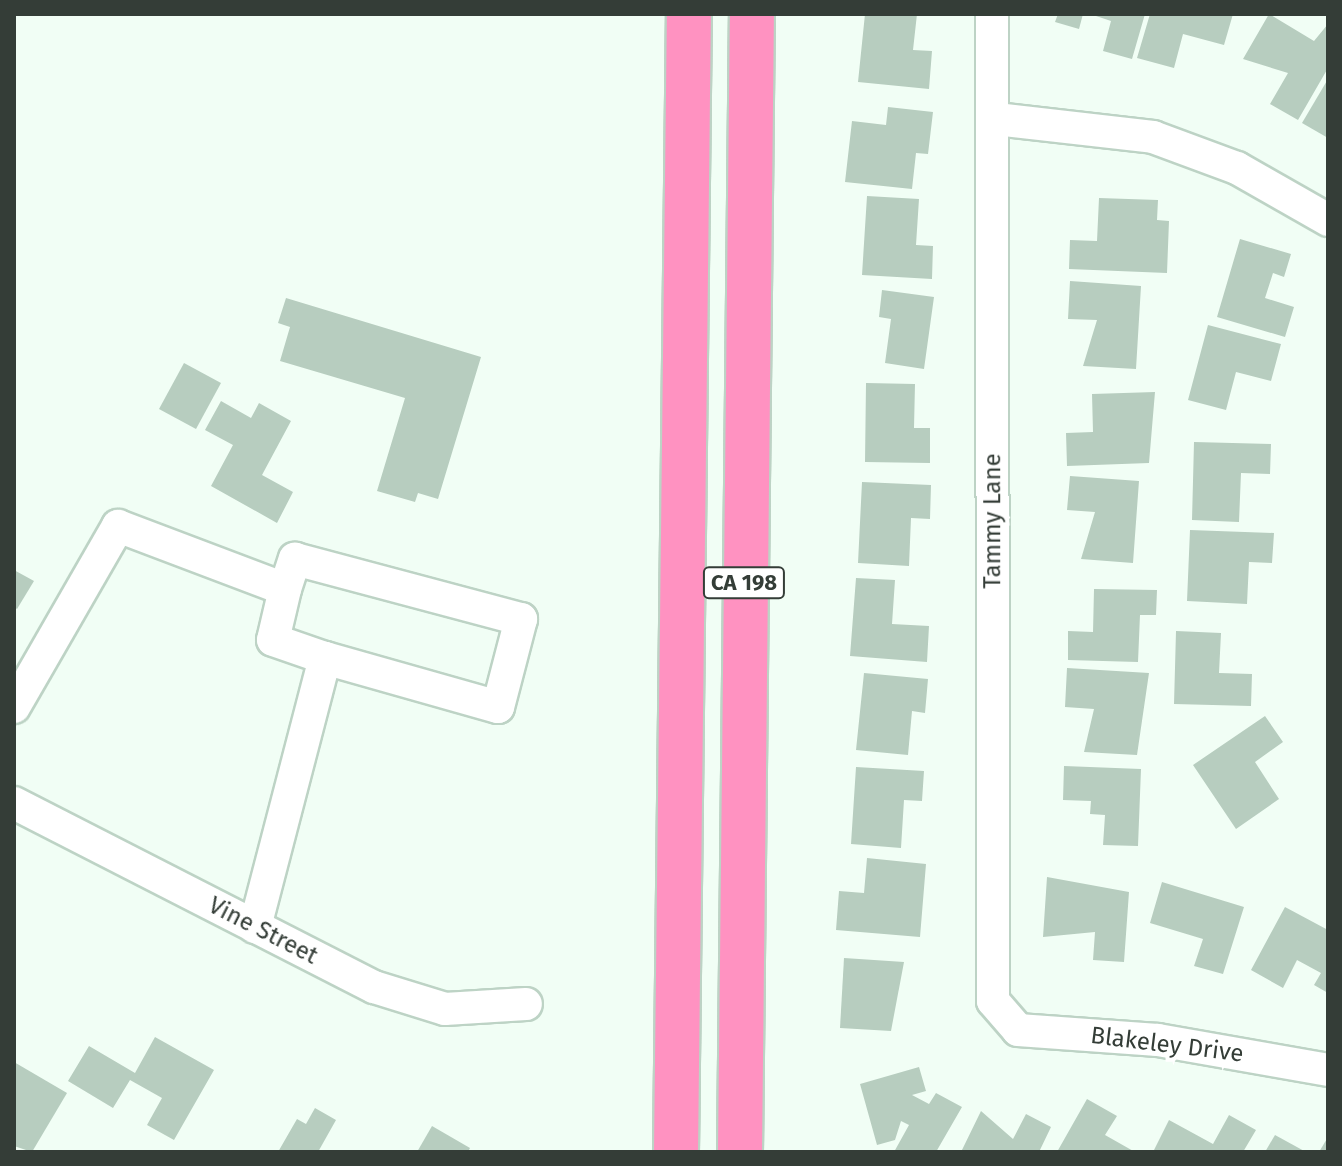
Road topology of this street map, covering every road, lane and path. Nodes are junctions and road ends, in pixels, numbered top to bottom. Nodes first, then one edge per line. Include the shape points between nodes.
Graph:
1 (689, 14) edge
2 (752, 14) edge
3 (992, 14) edge
4 (996, 119) junction
5 (1328, 220) edge
6 (285, 589) junction
7 (325, 658) junction
8 (14, 707) edge
9 (14, 803) edge
10 (255, 927) junction
11 (526, 1004) dead end
12 (1007, 1023) joint
13 (1328, 1070) edge
14 (676, 1152) edge
15 (740, 1152) edge

1 - 14 highway, CA 198
2 - 15 highway, CA 198
3 - 4 street, Tammy Lane
4 - 5 street via 1153,137 1237,168
4 - 12 street, Tammy Lane via 989,975
6 - 7 street via 273,640
6 - 7 street via 295,559 521,619 498,707
6 - 8 street via 118,526
7 - 10 street
9 - 10 street, Vine Street
10 - 11 street, Vine Street via 374,987 445,1009
12 - 13 street, Blakeley Drive

